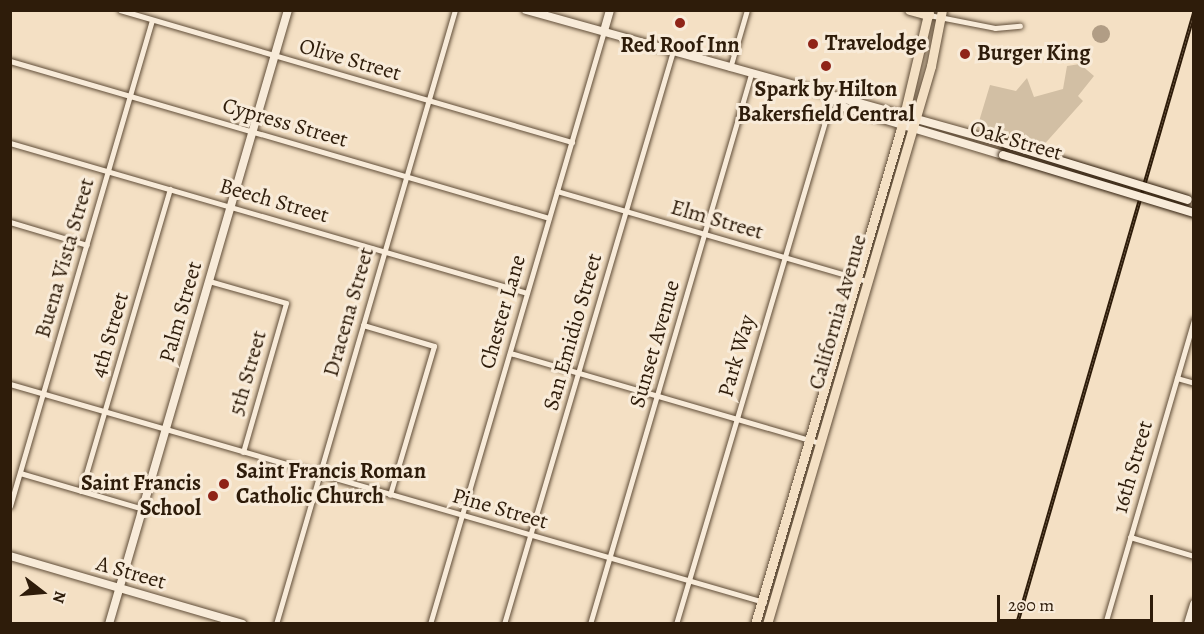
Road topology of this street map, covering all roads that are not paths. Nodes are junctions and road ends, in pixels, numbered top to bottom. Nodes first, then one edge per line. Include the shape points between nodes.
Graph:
1 (120, 10) edge
2 (288, 10) edge
3 (455, 10) edge
4 (526, 10) edge
5 (610, 10) edge
6 (747, 10) edge
7 (910, 10) edge
8 (929, 13) edge
9 (941, 13) edge
10 (152, 20) junction
11 (1020, 26) dead end
12 (604, 31) junction
13 (673, 51) junction
14 (275, 56) junction
15 (10, 61) edge
16 (730, 68) junction
17 (751, 74) junction
18 (130, 95) junction
19 (832, 98) junction
20 (428, 100) junction
21 (905, 114) junction
22 (916, 118) junction
23 (901, 125) junction
24 (913, 129) junction
25 (253, 131) junction
26 (10, 142) edge
27 (572, 142) junction
28 (108, 171) junction
29 (406, 176) junction
30 (170, 189) junction
31 (557, 191) junction
32 (1194, 202) edge
33 (231, 207) junction
34 (626, 211) junction
35 (1194, 213) edge
36 (549, 218) junction
37 (10, 222) edge
38 (705, 234) junction
39 (87, 245) junction
40 (385, 250) junction
41 (784, 257) junction
42 (856, 278) junction
43 (209, 280) junction
44 (867, 281) junction
45 (527, 293) junction
46 (1194, 320) edge
47 (363, 325) junction
48 (510, 353) junction
49 (578, 373) junction
50 (1177, 378) junction
51 (1194, 383) edge
52 (10, 384) edge
53 (43, 394) junction
54 (657, 396) junction
55 (105, 411) junction
56 (736, 419) junction
57 (166, 429) junction
58 (809, 439) junction
59 (820, 443) junction
60 (243, 452) junction
61 (20, 473) junction
62 (319, 474) junction
63 (81, 491) junction
64 (390, 495) junction
65 (10, 506) edge
66 (143, 509) junction
67 (462, 515) junction
68 (530, 536) junction
69 (1130, 537) junction
70 (10, 556) edge
71 (1194, 556) edge
72 (609, 558) junction
73 (688, 581) junction
74 (120, 588) junction
75 (761, 602) junction
76 (1194, 604) edge
77 (772, 605) junction
78 (110, 624) edge
79 (242, 624) edge
80 (276, 624) edge
81 (430, 624) edge
82 (504, 624) edge
83 (590, 624) edge
84 (676, 624) edge
85 (754, 624) edge
86 (767, 624) edge
87 (1105, 624) edge
88 (1188, 624) edge

1 - 10 street, Olive Street
2 - 14 main road, Palm Street
3 - 20 street, Dracena Street
4 - 12 main road, Oak Street
5 - 12 main road, Chester Lane
6 - 16 street
7 - 8 highway
8 - 9 street
8 - 21 main road, California Avenue
9 - 11 street via 995,28
9 - 22 main road, California Avenue
10 - 14 street, Olive Street
10 - 18 street, Buena Vista Street
12 - 13 main road, Oak Street
12 - 27 street, Chester Lane
13 - 16 main road, Oak Street
13 - 34 street, San Emidio Street
14 - 20 street, Olive Street
14 - 25 main road, Palm Street
15 - 18 street, Cypress Street
16 - 17 main road, Oak Street
17 - 19 main road, Oak Street
17 - 38 street, Sunset Avenue
18 - 25 street, Cypress Street
18 - 28 street, Buena Vista Street
19 - 21 main road, Oak Street
19 - 23 main road, Oak Street
19 - 41 street, Park Way
20 - 27 street, Olive Street
20 - 29 street, Dracena Street
21 - 22 main road, Oak Street
21 - 23 main road, California Avenue
22 - 24 main road, California Avenue
22 - 32 main road, Oak Street, bridge
23 - 24 main road, Oak Street
23 - 42 main road, California Avenue
24 - 35 main road, Oak Street, bridge
24 - 44 main road, California Avenue
25 - 29 street, Cypress Street
25 - 33 main road, Palm Street
26 - 28 street, Beech Street
27 - 31 street, Chester Lane
28 - 30 street, Beech Street
28 - 39 street, Buena Vista Street
29 - 36 street, Cypress Street
29 - 40 street, Dracena Street
30 - 33 street, Beech Street
30 - 55 street, 4th Street
31 - 34 street, Elm Street
31 - 36 street, Chester Lane
33 - 40 street, Beech Street
33 - 43 main road, Palm Street
34 - 38 street, Elm Street
34 - 49 street, San Emidio Street
36 - 45 street, Chester Lane
37 - 39 street
38 - 41 street, Elm Street
38 - 54 street, Sunset Avenue
39 - 53 street, Buena Vista Street
40 - 45 street, Beech Street
40 - 47 street, Dracena Street
41 - 42 street, Elm Street
41 - 56 street, Park Way
42 - 44 street, Elm Street
42 - 58 main road, California Avenue
43 - 57 main road, Palm Street
43 - 60 street, 5th Street via 286,303
44 - 59 main road, California Avenue
45 - 48 street, Chester Lane
46 - 50 street, 16th Street
47 - 62 street, Dracena Street
47 - 64 street via 434,346
48 - 49 street
48 - 67 street, Chester Lane
49 - 54 street
49 - 68 street, San Emidio Street
50 - 51 street
50 - 69 street, 16th Street
52 - 53 street, Pine Street
53 - 55 street, Pine Street
53 - 61 street, Buena Vista Street
54 - 56 street
54 - 72 street, Sunset Avenue
55 - 57 street, Pine Street
55 - 63 street, 4th Street
56 - 58 street
56 - 73 street, Park Way
57 - 60 street, Pine Street
57 - 66 main road, Palm Street
58 - 59 street
58 - 75 main road, California Avenue
59 - 77 main road, California Avenue
60 - 62 street, Pine Street
61 - 63 street
61 - 65 street, Buena Vista Street
62 - 64 street, Pine Street
62 - 80 street, Dracena Street
63 - 66 street
64 - 67 street, Pine Street
66 - 74 main road, Palm Street
67 - 68 street, Pine Street
67 - 81 street, Chester Lane
68 - 72 street, Pine Street
68 - 82 street, San Emidio Street
69 - 71 street
69 - 87 street, 16th Street
70 - 74 main road, A Street
72 - 73 street, Pine Street
72 - 83 street, Sunset Avenue
73 - 75 street, Pine Street
73 - 84 street, Park Way
74 - 78 main road, Palm Street
74 - 79 main road, A Street
75 - 77 street, Pine Street
75 - 85 main road, California Avenue
76 - 88 main road
77 - 86 main road, California Avenue

